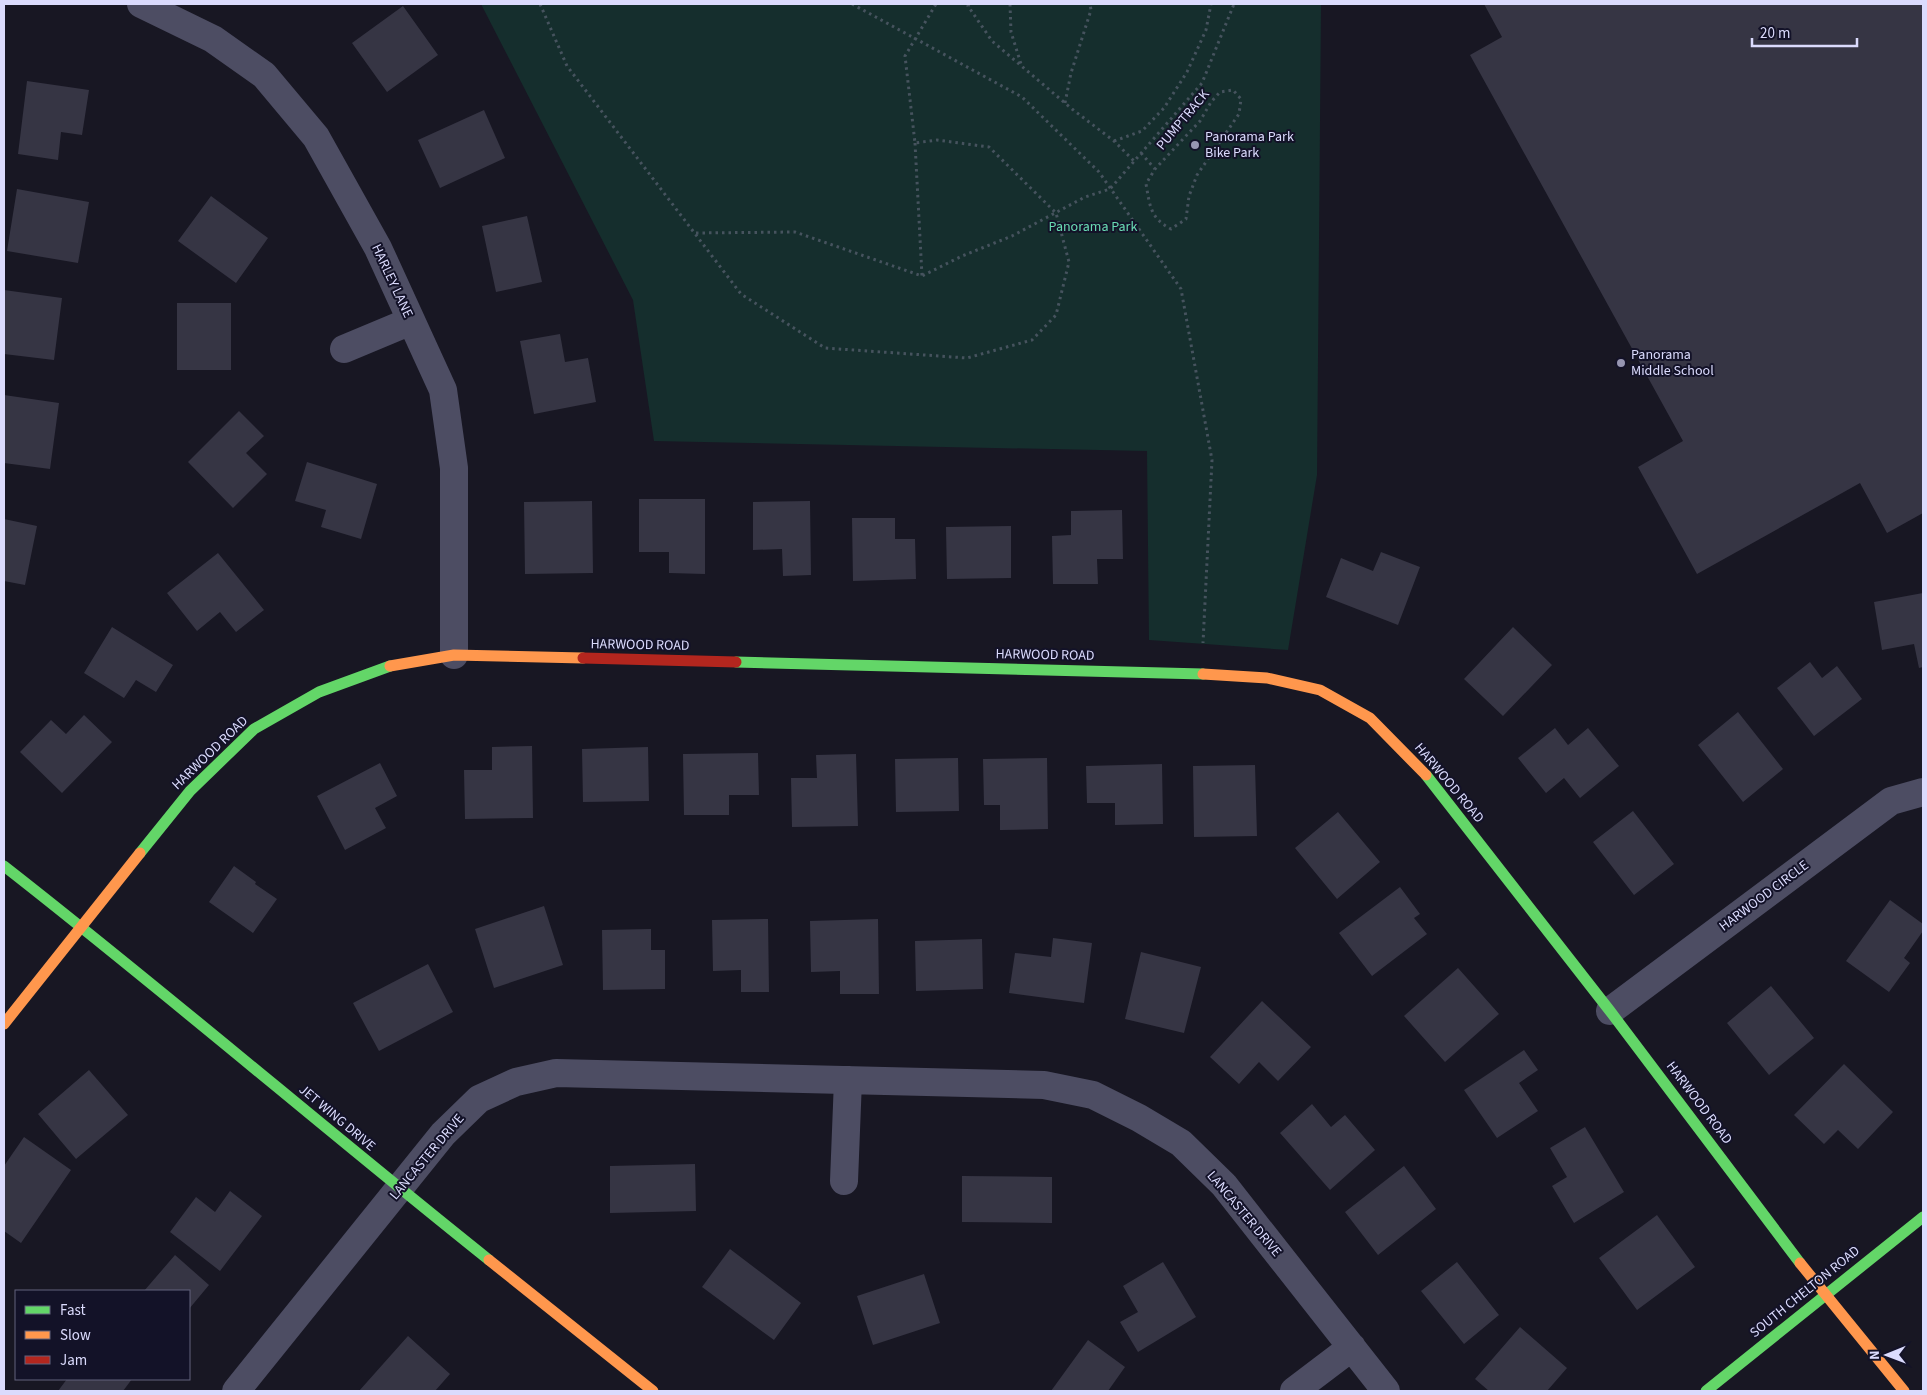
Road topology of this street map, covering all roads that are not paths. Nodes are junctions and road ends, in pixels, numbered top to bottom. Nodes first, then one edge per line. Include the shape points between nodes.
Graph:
1 (141, 4) edge
2 (411, 321) junction
3 (344, 349) dead end
4 (454, 655) junction
5 (1923, 792) edge
6 (4, 866) edge
7 (81, 926) junction
8 (1610, 1011) junction
9 (4, 1024) edge
10 (848, 1080) junction
11 (844, 1181) dead end
12 (400, 1189) junction
13 (1923, 1218) edge
14 (1825, 1294) junction
15 (1352, 1347) junction
16 (236, 1391) edge
17 (653, 1391) edge
18 (1294, 1391) edge
19 (1386, 1391) edge
20 (1706, 1391) edge
21 (1904, 1391) edge

1 - 2 street, HARLEY LANE via 213,39 264,75 316,137 378,248
2 - 3 street
2 - 4 street, HARLEY LANE via 443,390 454,468
4 - 7 street, HARWOOD ROAD via 387,667 319,692 254,729 190,791
4 - 8 street, HARWOOD ROAD via 1220,674 1267,678 1320,690 1370,718 1419,766
5 - 8 street, HARWOOD CIRCLE via 1891,801
6 - 7 street, JET WING DRIVE
7 - 9 street, HARWOOD ROAD
7 - 12 street, JET WING DRIVE
8 - 14 street, HARWOOD ROAD
10 - 11 street
10 - 12 street, LANCASTER DRIVE via 556,1073 516,1082 479,1099 443,1134
10 - 15 street, LANCASTER DRIVE via 1044,1085 1092,1095 1139,1118 1181,1143 1224,1185
12 - 16 street, LANCASTER DRIVE
12 - 17 street, JET WING DRIVE
13 - 14 street, SOUTH CHELTON ROAD
14 - 20 street, SOUTH CHELTON ROAD
14 - 21 street, HARWOOD ROAD
15 - 18 street
15 - 19 street, LANCASTER DRIVE

